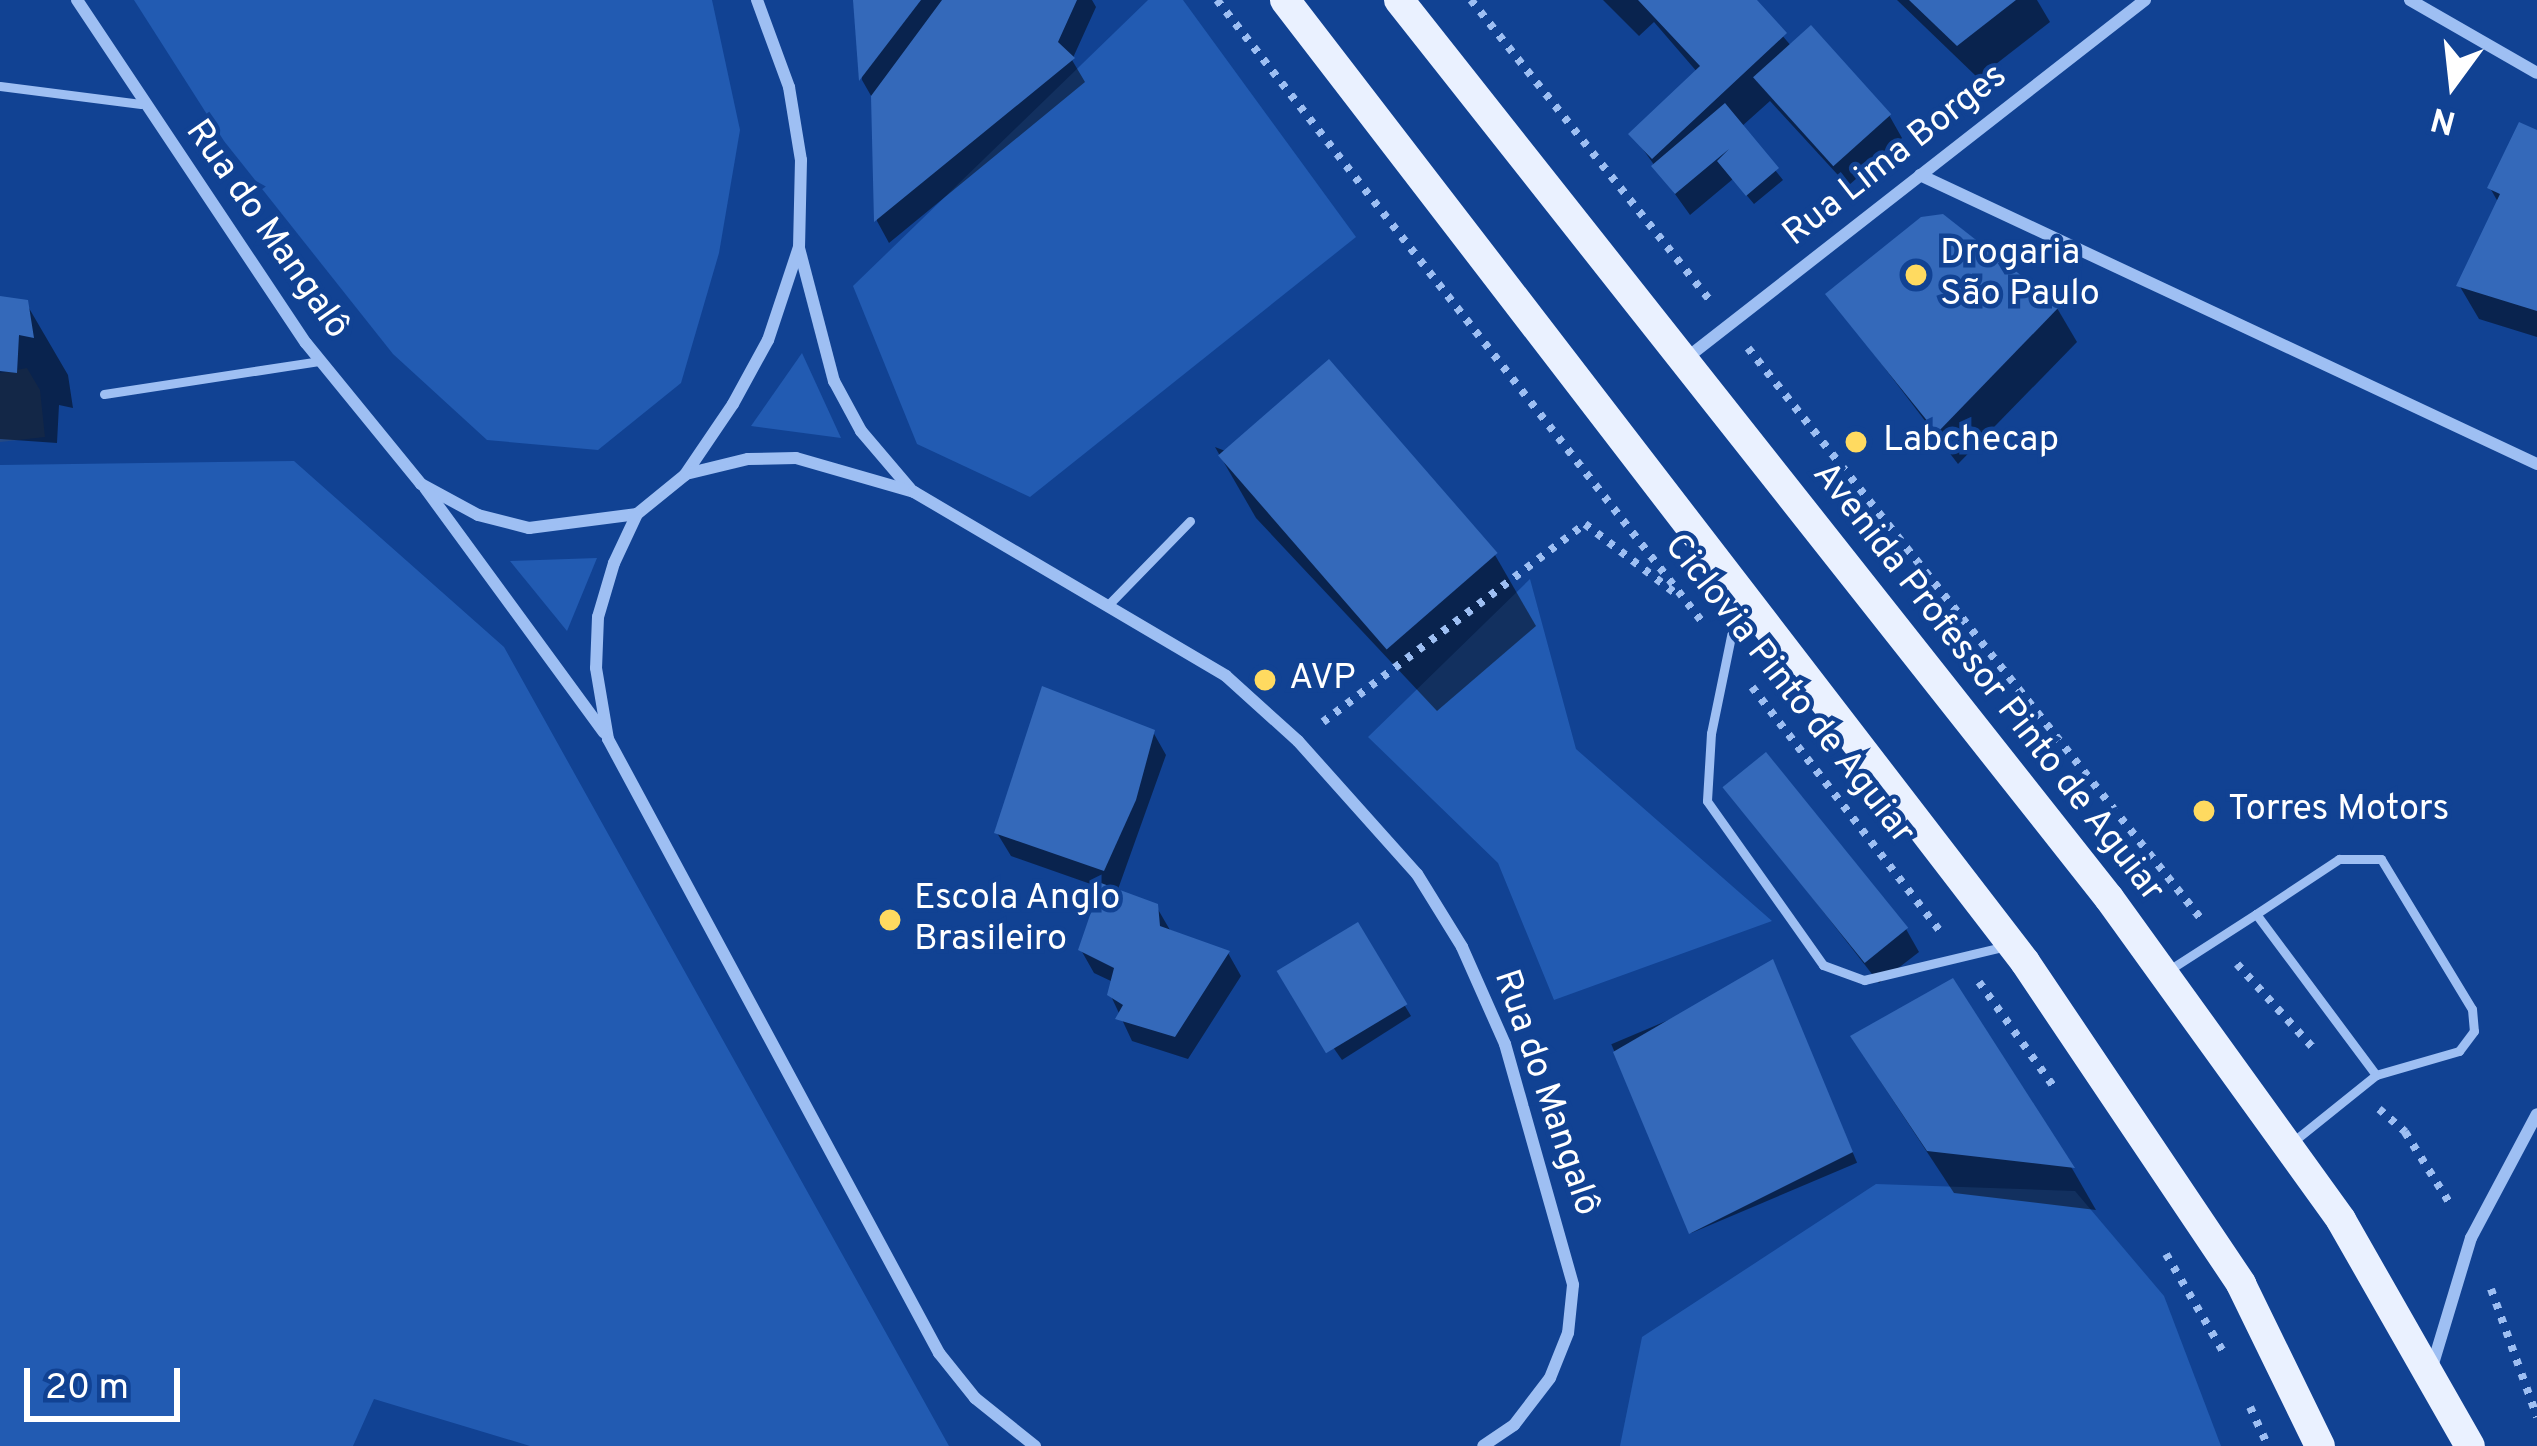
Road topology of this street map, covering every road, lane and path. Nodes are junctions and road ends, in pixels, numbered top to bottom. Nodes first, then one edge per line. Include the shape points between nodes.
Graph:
1 (77, 0) edge
2 (757, 0) edge
3 (1216, 0) edge
4 (1285, 0) edge
5 (1399, 0) edge
6 (1471, 0) edge
7 (2145, 0) edge
8 (2410, 0) edge
9 (2537, 73) edge
10 (0, 86) edge
11 (141, 104) junction
12 (1920, 175) junction
13 (799, 247) junction
14 (1729, 324) junction
15 (1683, 360) junction
16 (320, 361) junction
17 (104, 394) dead end
18 (2537, 464) edge
19 (685, 475) junction
20 (421, 484) junction
21 (914, 492) junction
22 (637, 514) junction
23 (1190, 520) dead end
24 (1741, 591) junction
25 (1688, 603) junction
26 (1109, 604) junction
27 (1724, 651) junction
28 (608, 740) junction
29 (1298, 741) junction
30 (2256, 914) junction
31 (2217, 939) junction
32 (2012, 945) junction
33 (1961, 958) junction
34 (2164, 973) junction
35 (2376, 1075) junction
36 (2354, 1085) junction
37 (2066, 1105) dead end
38 (2537, 1114) edge
39 (2290, 1144) junction
40 (2471, 1238) junction
41 (2158, 1242) dead end
42 (2229, 1362) dead end
43 (2432, 1368) junction
44 (2248, 1404) dead end
45 (2537, 1417) edge
46 (1035, 1446) edge
47 (1483, 1446) edge
48 (2268, 1446) edge
49 (2320, 1446) edge
50 (2470, 1446) edge

1 - 11 street, Rua do Mangalô
2 - 13 street, Rua do Mangalô via 789,88 801,160
3 - 25 path, Ciclovia Pinto de Aguiar
4 - 24 main road
5 - 15 main road, Avenida Professor Pinto de Aguiar
6 - 14 path
7 - 12 street, Rua Lima Borges
8 - 9 street
10 - 11 lane
11 - 16 street, Rua do Mangalô
12 - 14 street, Rua Lima Borges
12 - 18 street
13 - 19 street, Rua do Mangalô via 768,340
13 - 21 street, Rua do Mangalô via 834,381 861,430
14 - 15 street, Rua Lima Borges
14 - 31 path
15 - 34 main road, Avenida Professor Pinto de Aguiar
16 - 17 lane
16 - 20 street, Rua do Mangalô
19 - 21 street, Rua do Mangalô via 748,458 796,458
19 - 22 street, Rua do Mangalô
20 - 22 street, Rua do Mangalô via 478,515 529,528
20 - 28 street, Rua do Mangalô
21 - 26 street, Rua do Mangalô
22 - 28 street, Rua do Mangalô via 598,617 596,668
23 - 26 lane
24 - 27 lane
24 - 32 main road
25 - 27 path, Ciclovia Pinto de Aguiar
25 - 29 path via 1585,524
26 - 29 street, Rua do Mangalô via 1226,676
27 - 33 path, Ciclovia Pinto de Aguiar
27 - 33 lane via 1707,801 1823,965 1864,980
28 - 46 street, Rua do Mangalô via 939,1353 998,1420
29 - 47 street, Rua do Mangalô via 1417,874 1462,947 1505,1044 1560,1219 1573,1285 1568,1333 1550,1378 1514,1425
30 - 31 lane
30 - 35 lane
30 - 35 lane via 2339,859 2381,859 2472,1009 2474,1031 2458,1051
31 - 34 lane
31 - 36 path via 2280,1018
32 - 33 lane
32 - 49 main road via 2216,1244
33 - 37 path, Ciclovia Pinto de Aguiar
34 - 39 main road, Avenida Professor Pinto de Aguiar
35 - 36 lane
36 - 39 lane
36 - 40 path via 2405,1132
38 - 40 street
39 - 43 main road, Avenida Professor Pinto de Aguiar
40 - 43 street
40 - 45 path
41 - 42 path
43 - 50 main road, Avenida Professor Pinto de Aguiar
44 - 48 path

